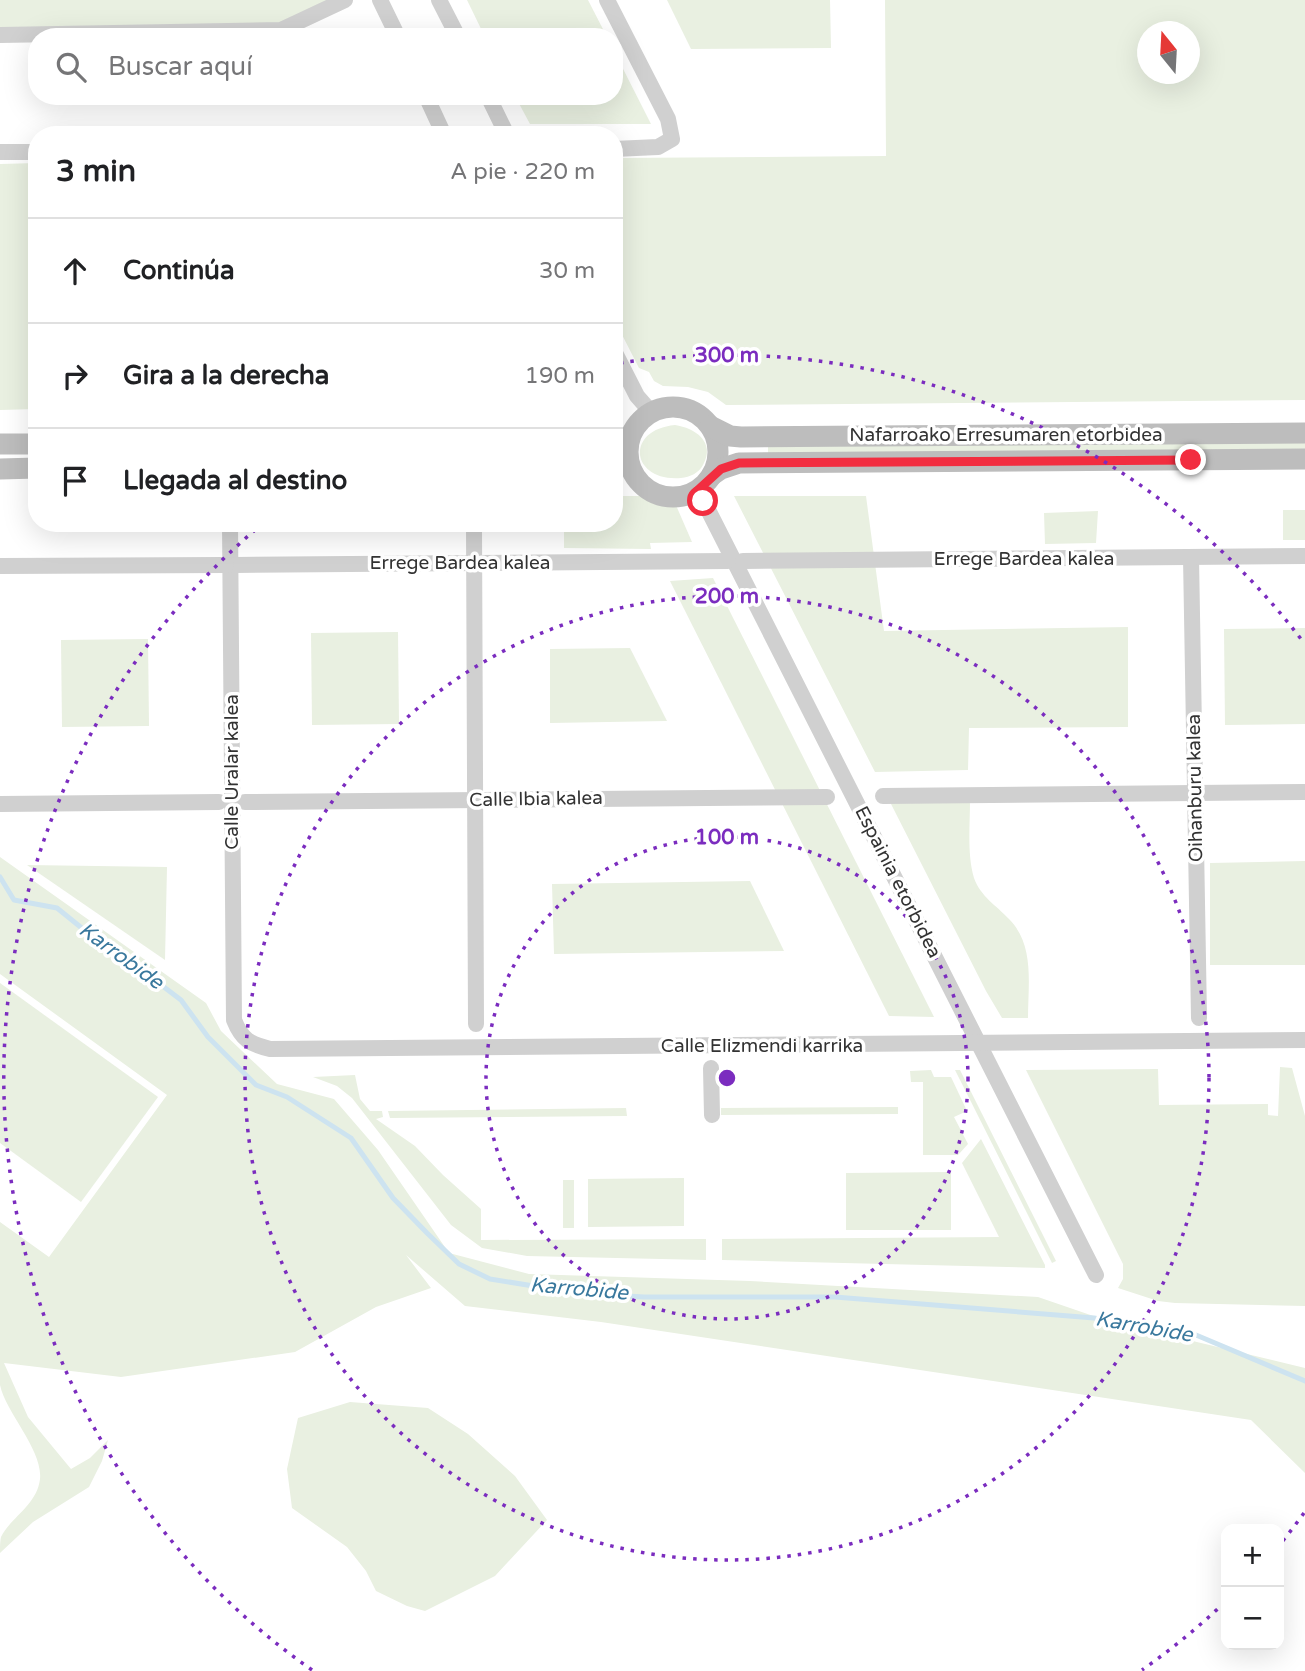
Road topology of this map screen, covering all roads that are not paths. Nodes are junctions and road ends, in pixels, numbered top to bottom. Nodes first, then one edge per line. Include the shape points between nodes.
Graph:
1 (345, 0) edge
2 (380, 0) edge
3 (439, 0) edge
4 (607, 0) edge
5 (285, 28) edge
6 (394, 28) edge
7 (453, 28) edge
8 (621, 28) edge
9 (623, 31) edge
10 (0, 35) edge
11 (28, 35) edge
12 (430, 105) edge
13 (492, 105) edge
14 (440, 126) edge
15 (503, 126) edge
16 (623, 149) edge
17 (0, 152) edge
18 (28, 152) edge
19 (623, 369) edge
20 (651, 412) junction
21 (710, 426) junction
22 (1305, 433) edge
23 (623, 437) edge
24 (623, 440) edge
25 (0, 444) edge
26 (28, 444) edge
27 (1305, 459) edge
28 (623, 460) edge
29 (623, 464) edge
30 (28, 468) edge
31 (0, 469) edge
32 (705, 483) junction
33 (230, 532) edge
34 (474, 532) edge
35 (1305, 556) edge
36 (1191, 557) junction
37 (474, 563) junction
38 (0, 566) edge
39 (1305, 792) edge
40 (1195, 793) junction
41 (883, 796) dead end
42 (827, 797) dead end
43 (475, 800) junction
44 (219, 802) dead end
45 (245, 802) dead end
46 (0, 804) edge
47 (1199, 1018) dead end
48 (234, 1020) joint
49 (476, 1024) dead end
50 (1305, 1040) edge
51 (980, 1044) junction
52 (711, 1068) dead end
53 (712, 1115) dead end
54 (1096, 1275) dead end

1 - 5 street
2 - 6 street
3 - 7 street
4 - 8 street
9 - 16 street via 668,119 672,139 658,147
10 - 11 street
12 - 14 street
13 - 15 street
17 - 18 street
19 - 20 street
20 - 21 street via 681,407 696,412
20 - 23 street
21 - 22 street, Nafarroako Erresumaren etorbidea via 741,437
21 - 32 street via 719,446 717,466
24 - 28 street via 627,450
25 - 26 street
27 - 32 street, Nafarroako Erresumaren etorbidea via 739,463 721,469
29 - 32 street via 656,494 685,496
30 - 31 street
32 - 51 street, Espainia etorbidea
33 - 48 street, Calle Uralar kalea
34 - 37 street
35 - 36 street, Errege Bardea kalea
36 - 37 street, Errege Bardea kalea
36 - 40 street, Oihanburu kalea
37 - 38 street, Errege Bardea kalea
37 - 43 street
39 - 40 street
40 - 41 street
40 - 47 street, Oihanburu kalea
42 - 43 street, Calle Ibia kalea
43 - 45 street, Calle Ibia kalea
43 - 49 street
44 - 46 street
48 - 51 street, Calle Elizmendi karrika via 250,1044 270,1049
50 - 51 street, Calle Elizmendi karrika
51 - 54 street, Espainia etorbidea
52 - 53 street, Calle Elizmendi karrika

